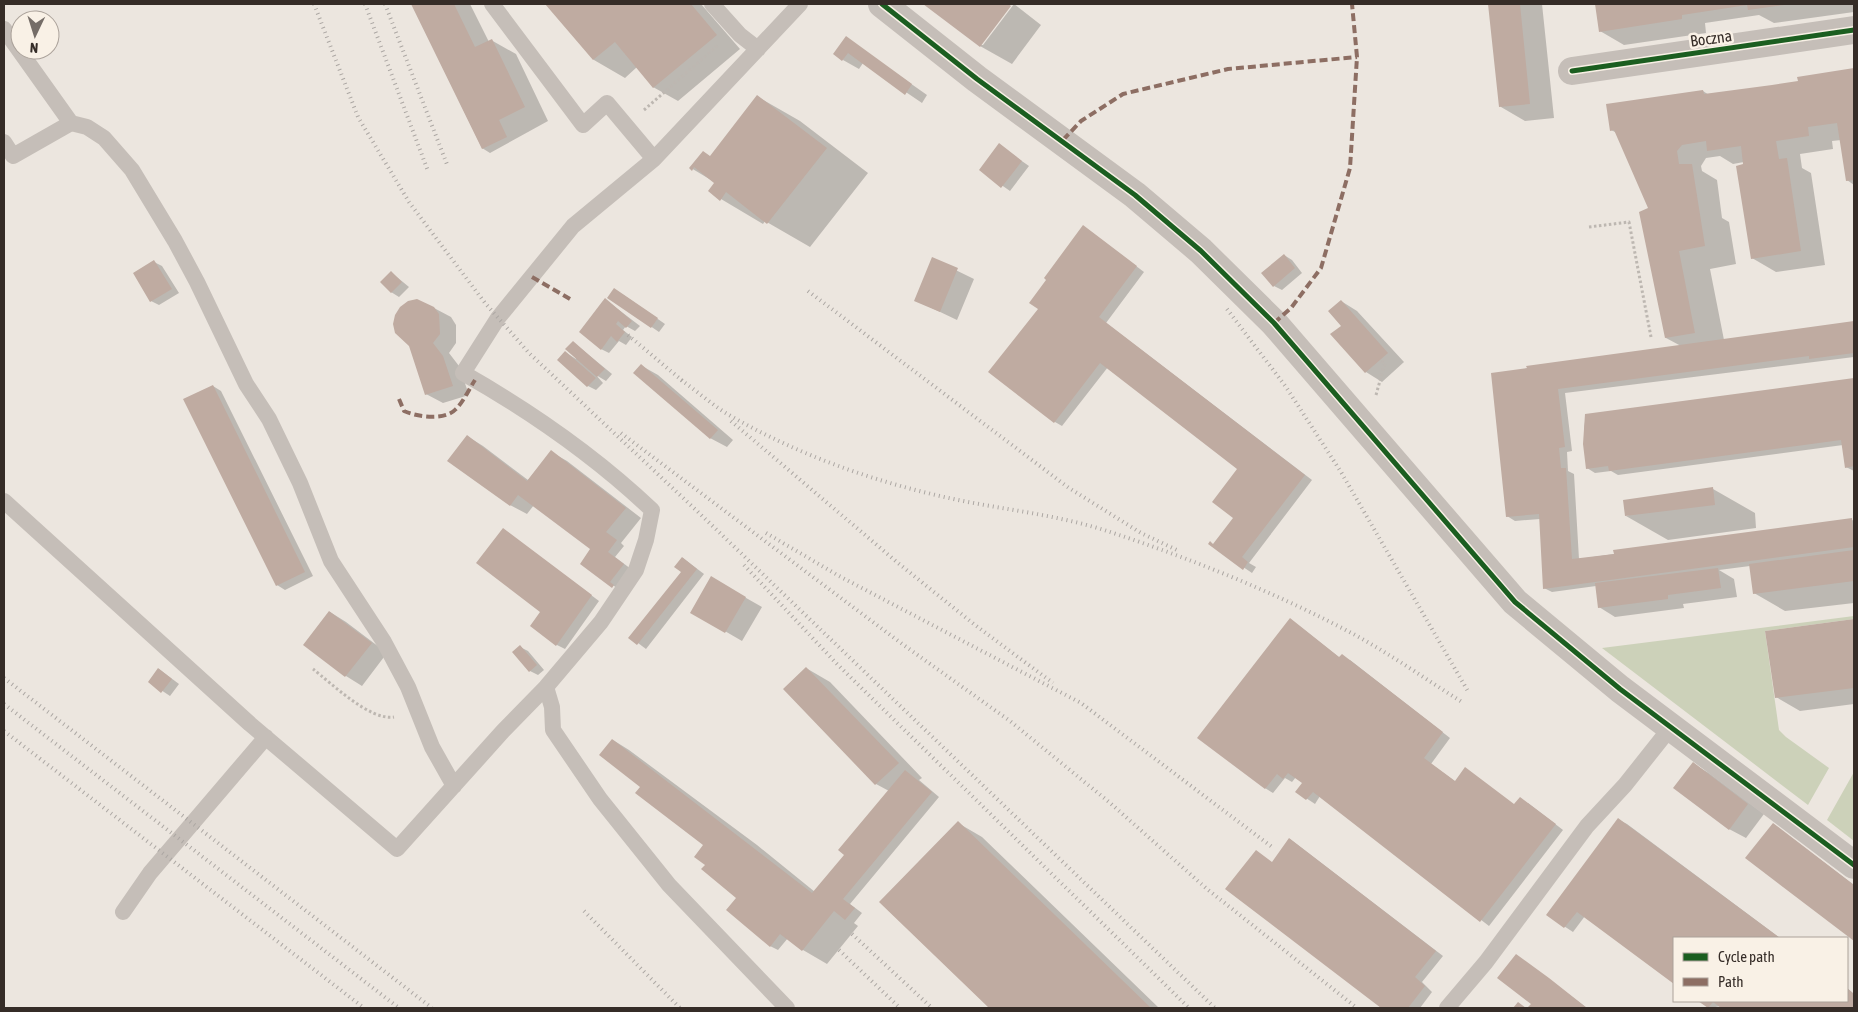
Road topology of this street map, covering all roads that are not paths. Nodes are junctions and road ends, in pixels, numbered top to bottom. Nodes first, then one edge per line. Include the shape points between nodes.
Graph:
1 (492, 4) edge
2 (712, 4) edge
3 (800, 4) edge
4 (882, 4) edge
5 (4, 29) edge
6 (1854, 30) edge
7 (758, 49) junction
8 (1572, 71) dead end
9 (71, 123) junction
10 (4, 142) edge
11 (654, 159) junction
12 (4, 501) edge
13 (546, 687) junction
14 (1671, 727) junction
15 (266, 737) junction
16 (454, 786) junction
17 (1854, 865) edge
18 (123, 912) dead end
19 (788, 1008) edge
20 (1448, 1008) edge

1 - 11 lane via 583,125 607,103
2 - 7 lane
3 - 7 lane
4 - 14 street via 1135,196 1201,251 1274,323 1514,602 1620,690
5 - 9 lane
6 - 8 street, Boczna
7 - 11 lane
9 - 10 lane via 12,156
9 - 16 lane via 87,127 104,138 121,157 175,241 246,384 269,419 300,483 331,561 384,642 408,687 432,747
11 - 13 lane via 573,226 498,318 463,372 509,399 617,477 652,510 636,570 601,622
12 - 15 lane
13 - 16 lane
13 - 19 lane via 552,707 553,730 600,799 669,885
14 - 17 street
14 - 20 lane via 1587,826
15 - 16 lane via 397,849
15 - 18 lane via 150,873

